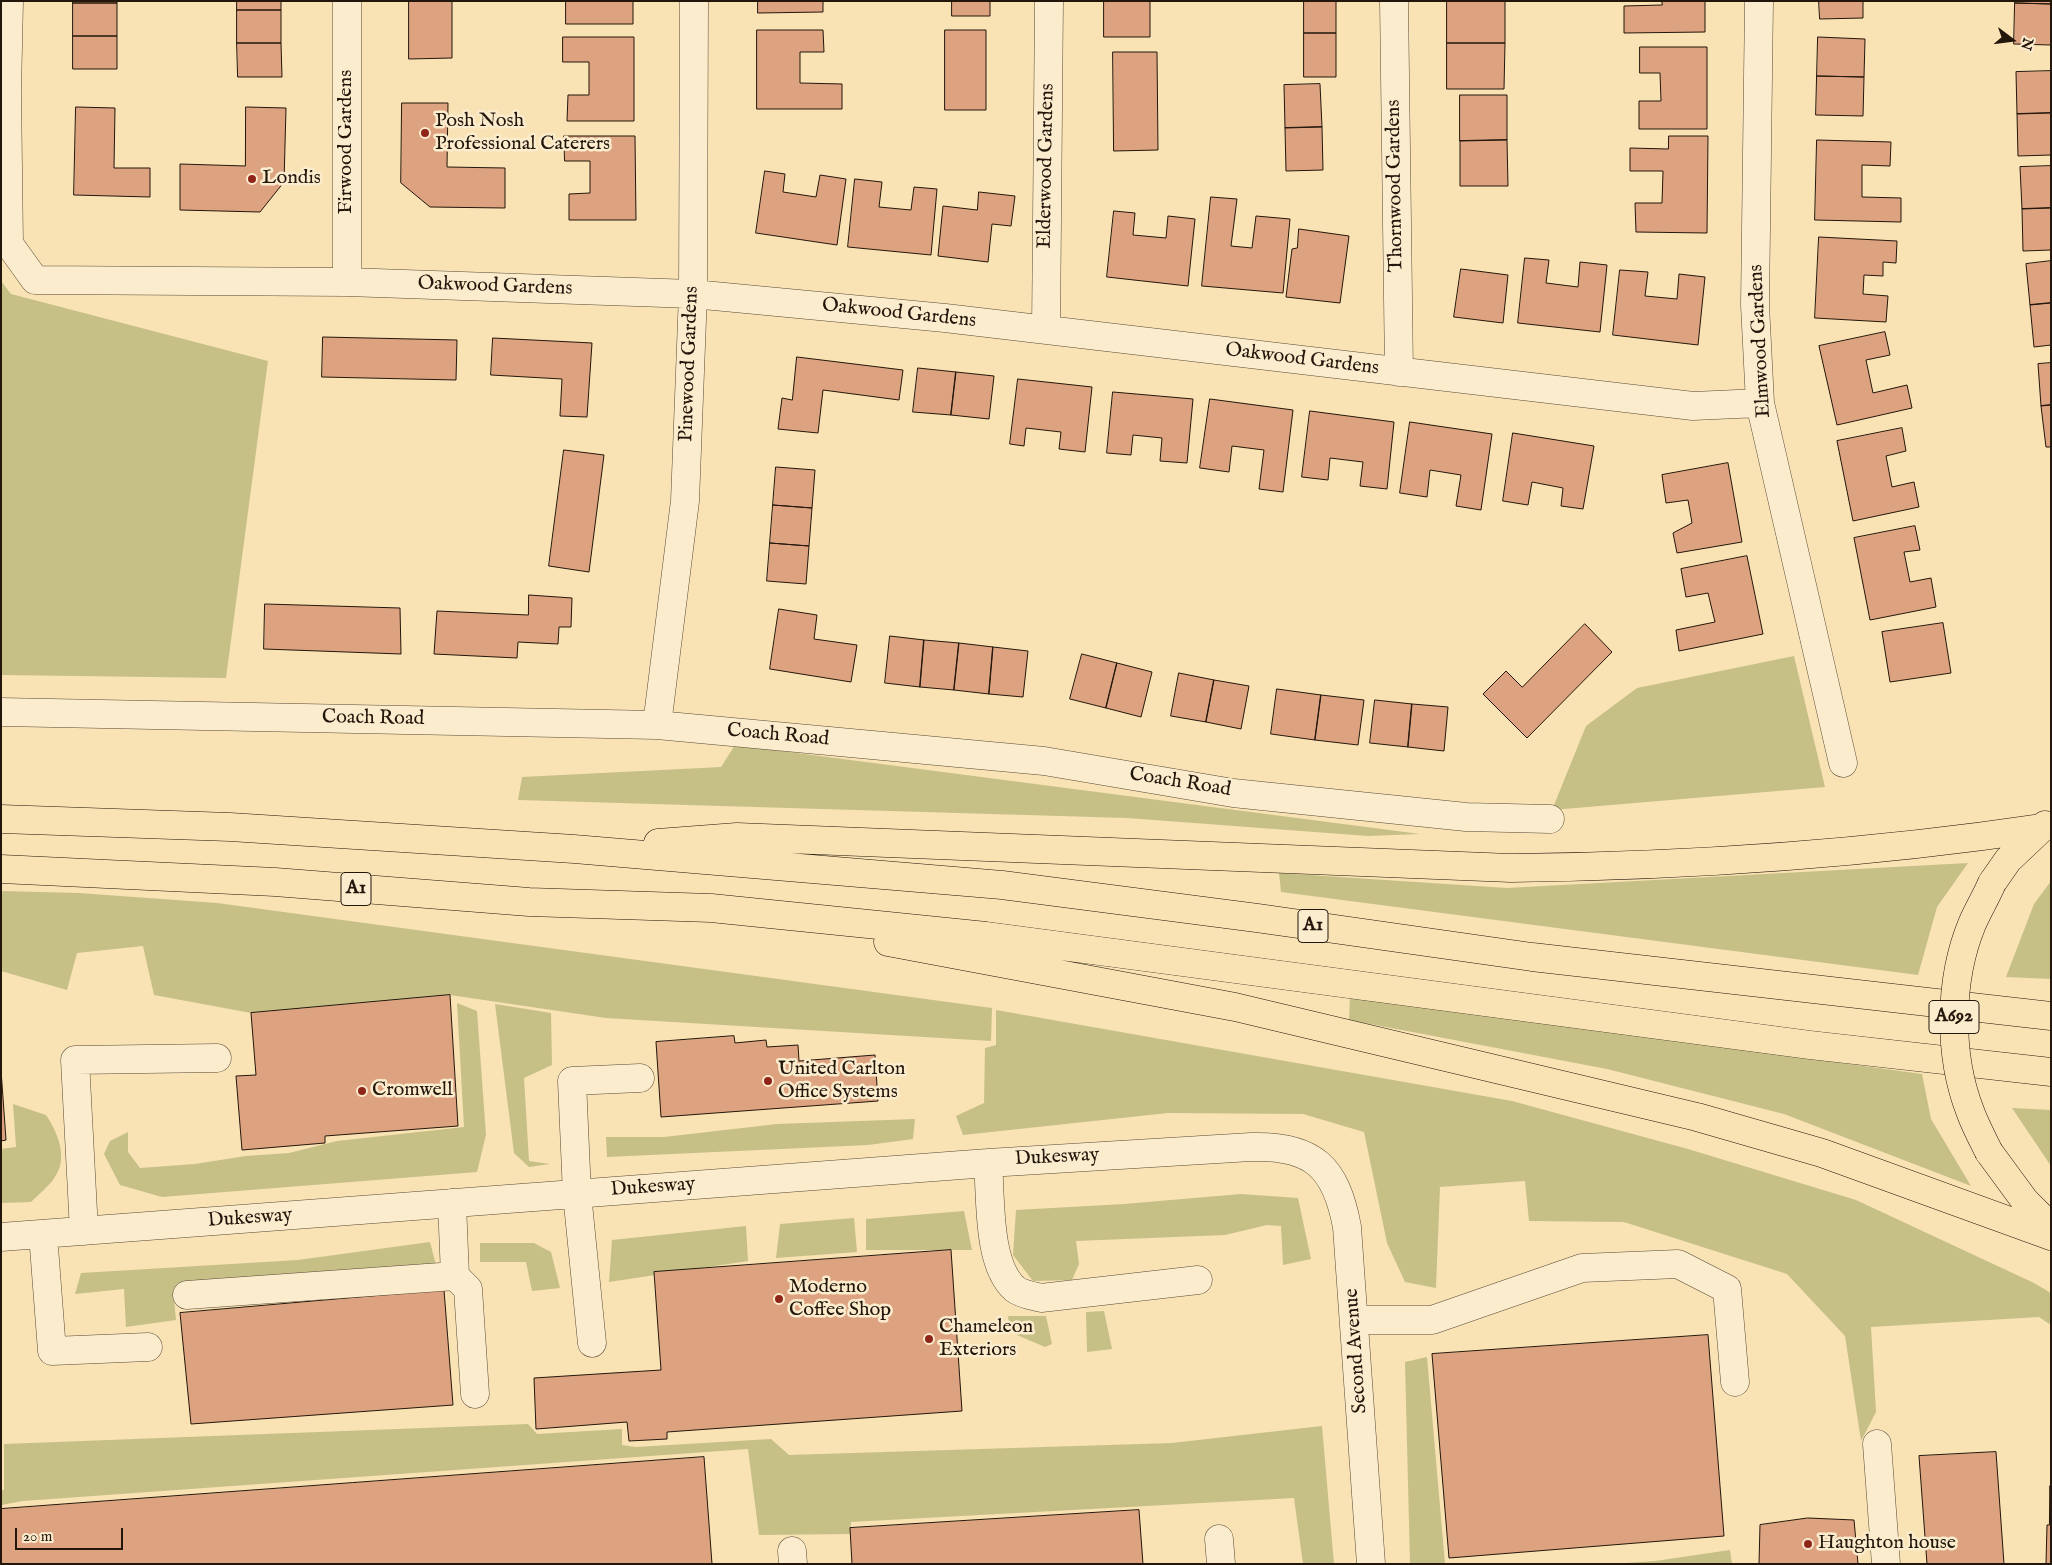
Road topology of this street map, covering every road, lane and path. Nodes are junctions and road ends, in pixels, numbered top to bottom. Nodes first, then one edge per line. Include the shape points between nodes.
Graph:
1 (9, 1) edge
2 (347, 1) edge
3 (694, 1) edge
4 (1049, 1) edge
5 (1394, 1) edge
6 (1759, 1) edge
7 (4, 91) edge
8 (347, 282) junction
9 (693, 294) junction
10 (1046, 330) junction
11 (1398, 372) junction
12 (1760, 404) junction
13 (1, 712) edge
14 (657, 725) junction
15 (1843, 763) dead end
16 (1, 818) edge
17 (1550, 819) dead end
18 (2046, 824) edge
19 (574, 849) junction
20 (1, 869) edge
21 (711, 908) junction
22 (2051, 1016) edge
23 (217, 1058) dead end
24 (2051, 1072) edge
25 (640, 1078) dead end
26 (1305, 1154) joint
27 (988, 1163) junction
28 (578, 1194) junction
29 (452, 1204) junction
30 (2051, 1227) edge
31 (84, 1231) junction
32 (43, 1234) junction
33 (2051, 1236) edge
34 (1, 1237) edge
35 (456, 1276) junction
36 (1198, 1280) dead end
37 (187, 1296) dead end
38 (1354, 1320) junction
39 (592, 1343) dead end
40 (148, 1347) dead end
41 (1735, 1382) dead end
42 (474, 1394) dead end
43 (1877, 1444) dead end
44 (1372, 1564) edge
45 (1886, 1564) edge

1 - 7 street
2 - 8 street, Firwood Gardens
3 - 9 street, Pinewood Gardens
4 - 10 street, Elderwood Gardens
5 - 11 street, Thornwood Gardens
6 - 12 street, Elmwood Gardens via 1755,305
7 - 8 street, Oakwood Gardens via 9,244 35,280
8 - 9 street, Oakwood Gardens
9 - 10 street, Oakwood Gardens
9 - 14 street, Pinewood Gardens via 685,501
10 - 11 street, Oakwood Gardens
11 - 12 street, Oakwood Gardens via 1693,406
12 - 15 street, Elmwood Gardens
13 - 14 street, Coach Road
14 - 17 street, Coach Road via 1044,761 1262,796 1466,817
16 - 19 highway, A1 via 230,827
18 - 19 highway, A1 via 1876,850 1590,867 1512,868 736,837
18 - 30 highway, A692, bridge via 2008,860 1992,883 1969,934 1959,970 1954,1017 1957,1064 1969,1110 1988,1152 2025,1201
19 - 22 highway, A1 via 1002,885 1532,957
20 - 21 highway, A1 via 274,882 529,902
21 - 24 highway, A1 via 986,936 1810,1046
21 - 33 highway, A1 via 1235,1008 1698,1116 1822,1153
23 - 31 street via 75,1060
25 - 28 street via 572,1082
26 - 27 street, Dukesway via 1280,1147 1251,1146
26 - 38 street, Second Avenue via 1334,1182 1343,1203
27 - 28 street, Dukesway
27 - 36 street via 995,1252 1002,1274 1016,1290 1040,1298
28 - 29 street, Dukesway
28 - 39 street
29 - 31 street, Dukesway
29 - 35 street
31 - 32 street, Dukesway
32 - 34 street, Dukesway
32 - 40 street via 52,1352
35 - 37 street
35 - 42 street via 468,1289
38 - 41 street via 1432,1320 1582,1268 1678,1264 1727,1289
38 - 44 street, Second Avenue
43 - 45 street

